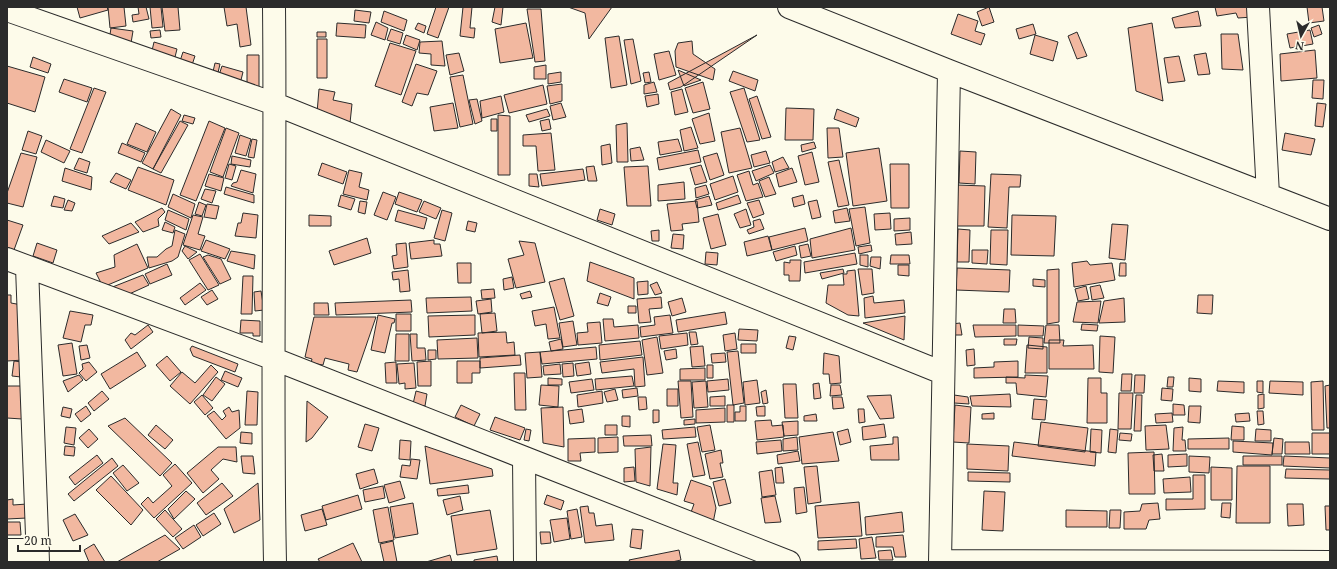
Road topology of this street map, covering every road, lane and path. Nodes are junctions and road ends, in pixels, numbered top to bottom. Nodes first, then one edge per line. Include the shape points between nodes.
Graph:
1 (274, 7) edge
2 (789, 7) edge
3 (1258, 7) edge
4 (7, 10) edge
5 (949, 71) junction
6 (275, 104) junction
7 (1268, 195) junction
8 (1330, 219) edge
9 (7, 259) edge
10 (27, 267) junction
11 (274, 359) junction
12 (943, 373) junction
13 (524, 458) junction
14 (7, 550) edge
15 (38, 556) edge
16 (940, 561) edge
17 (275, 562) edge
18 (525, 562) edge
19 (789, 562) edge
20 (1330, 562) edge

1 - 6 street
2 - 5 street
3 - 7 street
4 - 6 street
5 - 7 street
5 - 12 street
6 - 11 street
6 - 12 street
7 - 8 street
9 - 10 street
10 - 11 street
10 - 15 street
11 - 13 street
11 - 17 street
12 - 16 street
13 - 18 street
13 - 19 street
14 - 15 street
16 - 20 street

